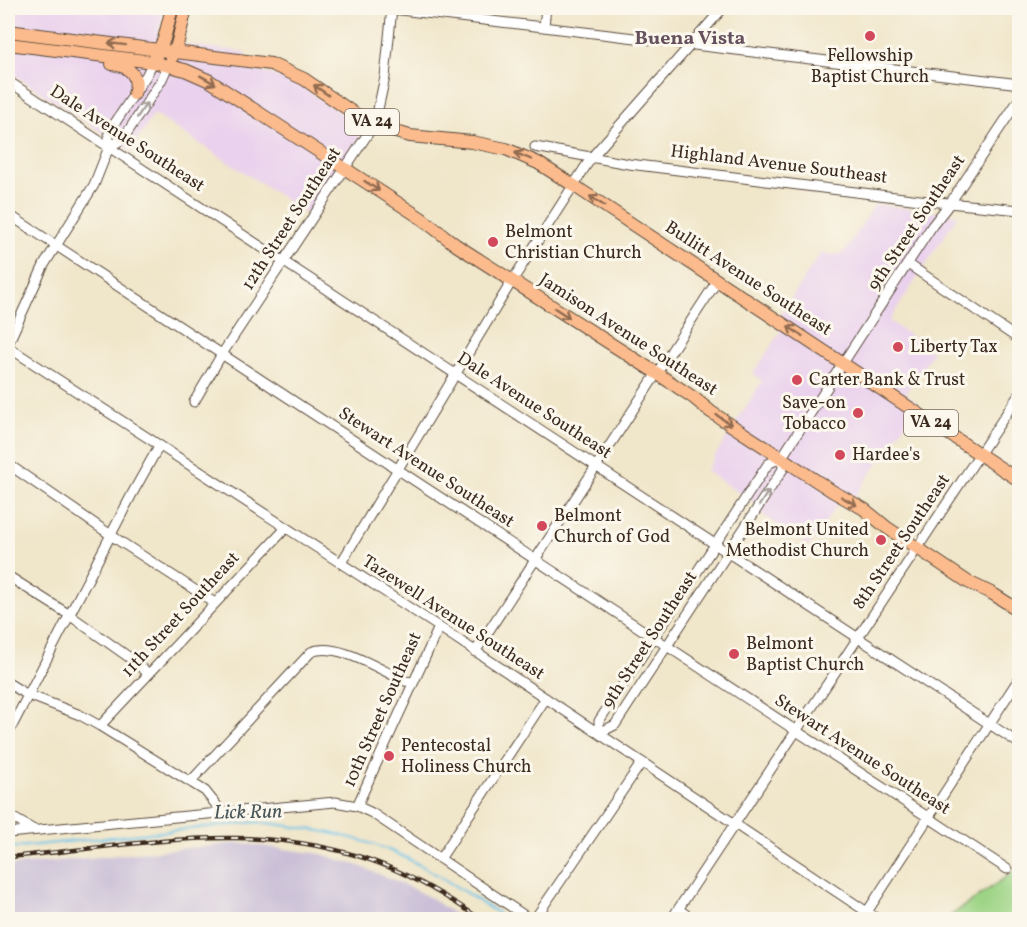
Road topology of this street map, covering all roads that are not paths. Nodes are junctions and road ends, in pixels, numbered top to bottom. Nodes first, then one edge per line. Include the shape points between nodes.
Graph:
1 (172, 8) edge
2 (186, 8) edge
3 (392, 8) edge
4 (546, 8) edge
5 (723, 8) edge
6 (544, 26) junction
7 (8, 31) edge
8 (8, 44) edge
9 (690, 44) junction
10 (159, 49) junction
11 (175, 51) junction
12 (81, 53) junction
13 (153, 62) junction
14 (168, 66) junction
15 (8, 81) edge
16 (1020, 84) edge
17 (134, 94) junction
18 (1020, 98) edge
19 (375, 123) junction
20 (109, 147) junction
21 (534, 147) dead end
22 (591, 158) junction
23 (345, 169) junction
24 (573, 185) junction
25 (950, 203) junction
26 (1020, 210) edge
27 (8, 214) edge
28 (56, 244) junction
29 (284, 261) junction
30 (908, 264) junction
31 (513, 281) junction
32 (717, 281) junction
33 (1020, 340) edge
34 (8, 346) edge
35 (222, 354) junction
36 (843, 363) junction
37 (456, 374) junction
38 (658, 374) junction
39 (1020, 393) edge
40 (194, 402) dead end
41 (159, 446) junction
42 (980, 455) junction
43 (782, 457) junction
44 (8, 464) edge
45 (595, 466) junction
46 (398, 469) junction
47 (1020, 481) edge
48 (286, 528) junction
49 (110, 534) junction
50 (715, 545) junction
51 (918, 548) junction
52 (727, 553) junction
53 (535, 560) junction
54 (341, 563) junction
55 (8, 576) edge
56 (216, 603) junction
57 (1020, 612) edge
58 (68, 615) junction
59 (438, 627) junction
60 (654, 638) junction
61 (858, 639) junction
62 (666, 646) junction
63 (475, 651) junction
64 (149, 674) junction
65 (1020, 677) edge
66 (412, 682) junction
67 (8, 683) edge
68 (26, 694) junction
69 (546, 699) junction
70 (989, 724) junction
71 (100, 726) junction
72 (796, 732) junction
73 (599, 733) junction
74 (8, 734) edge
75 (1020, 744) edge
76 (642, 762) junction
77 (190, 782) junction
78 (357, 806) junction
79 (222, 812) junction
80 (8, 814) edge
81 (927, 818) junction
82 (735, 824) junction
83 (34, 830) junction
84 (8, 833) edge
85 (441, 859) junction
86 (1007, 869) dead end
87 (678, 909) junction
88 (867, 912) junction
89 (532, 920) edge
90 (671, 920) edge
91 (694, 920) edge
92 (879, 920) edge

1 - 10 main road
2 - 11 main road
3 - 6 street
3 - 19 street, 12th Street Southeast via 385,77
4 - 6 street
5 - 9 street
6 - 9 street
10 -> 7 main road, VA 24
8 - 12 main road, Jamison Avenue Southeast
9 - 16 street
9 - 22 street
10 - 11 main road, VA 24
10 - 13 main road
11 - 14 main road
19 -> 11 main road, Bullitt Avenue Southeast / VA 24 via 272,64
12 - 13 main road, Jamison Avenue Southeast
12 - 17 main road via 98,62 130,69 137,82
13 - 14 main road, Jamison Avenue Southeast
13 - 17 street
20 -> 14 street via 123,139
14 -> 23 main road, Jamison Avenue Southeast via 210,81
15 - 20 street, Dale Avenue Southeast
17 - 20 street via 110,132
18 - 25 street, 9th Street Southeast
19 - 23 street, 12th Street Southeast
24 -> 19 main road, Bullitt Avenue Southeast / VA 24 via 506,149 410,136
20 - 28 street via 94,185
20 - 29 street, Dale Avenue Southeast
21 - 22 street, Highland Avenue Southeast
22 - 24 street
22 - 25 street, Highland Avenue Southeast
23 - 29 street, 12th Street Southeast
23 -> 31 main road, Jamison Avenue Southeast
24 - 31 street
32 -> 24 main road, Bullitt Avenue Southeast / VA 24
25 - 26 street, Highland Avenue Southeast
25 - 30 street, 9th Street Southeast
27 - 28 street, Stewart Avenue Southeast
28 - 34 street
28 - 35 street, Stewart Avenue Southeast
29 - 35 street, 12th Street Southeast
29 - 37 street, Dale Avenue Southeast
30 - 33 street
30 - 36 street, 9th Street Southeast
31 - 37 street
31 -> 38 main road, Jamison Avenue Southeast
36 -> 32 main road, Bullitt Avenue Southeast / VA 24
32 - 38 street
34 - 41 street, Tazewell Avenue Southeast
35 - 40 street, 12th Street Southeast
35 - 46 street, Stewart Avenue Southeast
36 - 42 main road, Bullitt Avenue Southeast / VA 24
36 - 43 street, 9th Street Southeast
37 - 45 street, Dale Avenue Southeast
37 - 46 street
38 -> 43 main road, Jamison Avenue Southeast
38 - 45 street
39 - 42 street, 8th Street Southeast
41 - 48 street, Tazewell Avenue Southeast
41 - 49 street
42 - 47 main road, Bullitt Avenue Southeast / VA 24
42 - 51 street, 8th Street Southeast
43 - 50 street, 9th Street Southeast via 768,464
43 -> 51 main road, Jamison Avenue Southeast
52 -> 43 street, 9th Street Southeast via 783,469
44 - 49 street
45 - 50 street, Dale Avenue Southeast
45 - 53 street
46 - 53 street, Stewart Avenue Southeast
46 - 54 street
48 - 54 street, Tazewell Avenue Southeast
48 - 56 street, 11th Street Southeast
49 - 56 street
49 - 58 street
50 - 52 street, Dale Avenue Southeast
50 - 60 street, 9th Street Southeast
51 - 57 main road, Jamison Avenue Southeast
51 - 61 street, 8th Street Southeast
52 - 61 street, Dale Avenue Southeast
52 - 62 street, 9th Street Southeast
53 - 60 street, Stewart Avenue Southeast
53 - 63 street
54 - 59 street, Tazewell Avenue Southeast
55 - 58 street
56 - 64 street, 11th Street Southeast
58 - 64 street
58 - 68 street
59 - 63 street, Tazewell Avenue Southeast
59 - 66 street, 10th Street Southeast
60 - 62 street, Stewart Avenue Southeast
60 - 73 street, 9th Street Southeast via 599,722
61 - 70 street, Dale Avenue Southeast
61 - 72 street, 8th Street Southeast
62 - 72 street, Stewart Avenue Southeast
62 - 73 street, 9th Street Southeast via 614,726
63 - 69 street, Tazewell Avenue Southeast
64 - 71 street, 11th Street Southeast
65 - 70 street
66 - 77 street via 333,649 311,652
66 - 78 street, 10th Street Southeast
67 - 68 street
68 - 71 street
68 - 74 street
69 - 73 street, Tazewell Avenue Southeast
69 - 85 street
70 - 75 street, Dale Avenue Southeast
70 - 81 street
71 - 77 street
72 - 81 street, Stewart Avenue Southeast
72 - 82 street, 8th Street Southeast
73 - 76 street, Tazewell Avenue Southeast
76 - 82 street, Tazewell Avenue Southeast
76 - 89 street
77 - 79 street via 213,798
78 - 79 street via 335,802
78 - 85 street
79 - 83 street
80 - 83 street
81 - 86 street, Stewart Avenue Southeast
81 - 88 street
82 - 87 street, 8th Street Southeast
82 - 88 street, Tazewell Avenue Southeast
83 - 84 street
85 - 89 street
87 - 90 street, 8th Street Southeast
87 - 91 street
88 - 92 street, Tazewell Avenue Southeast

